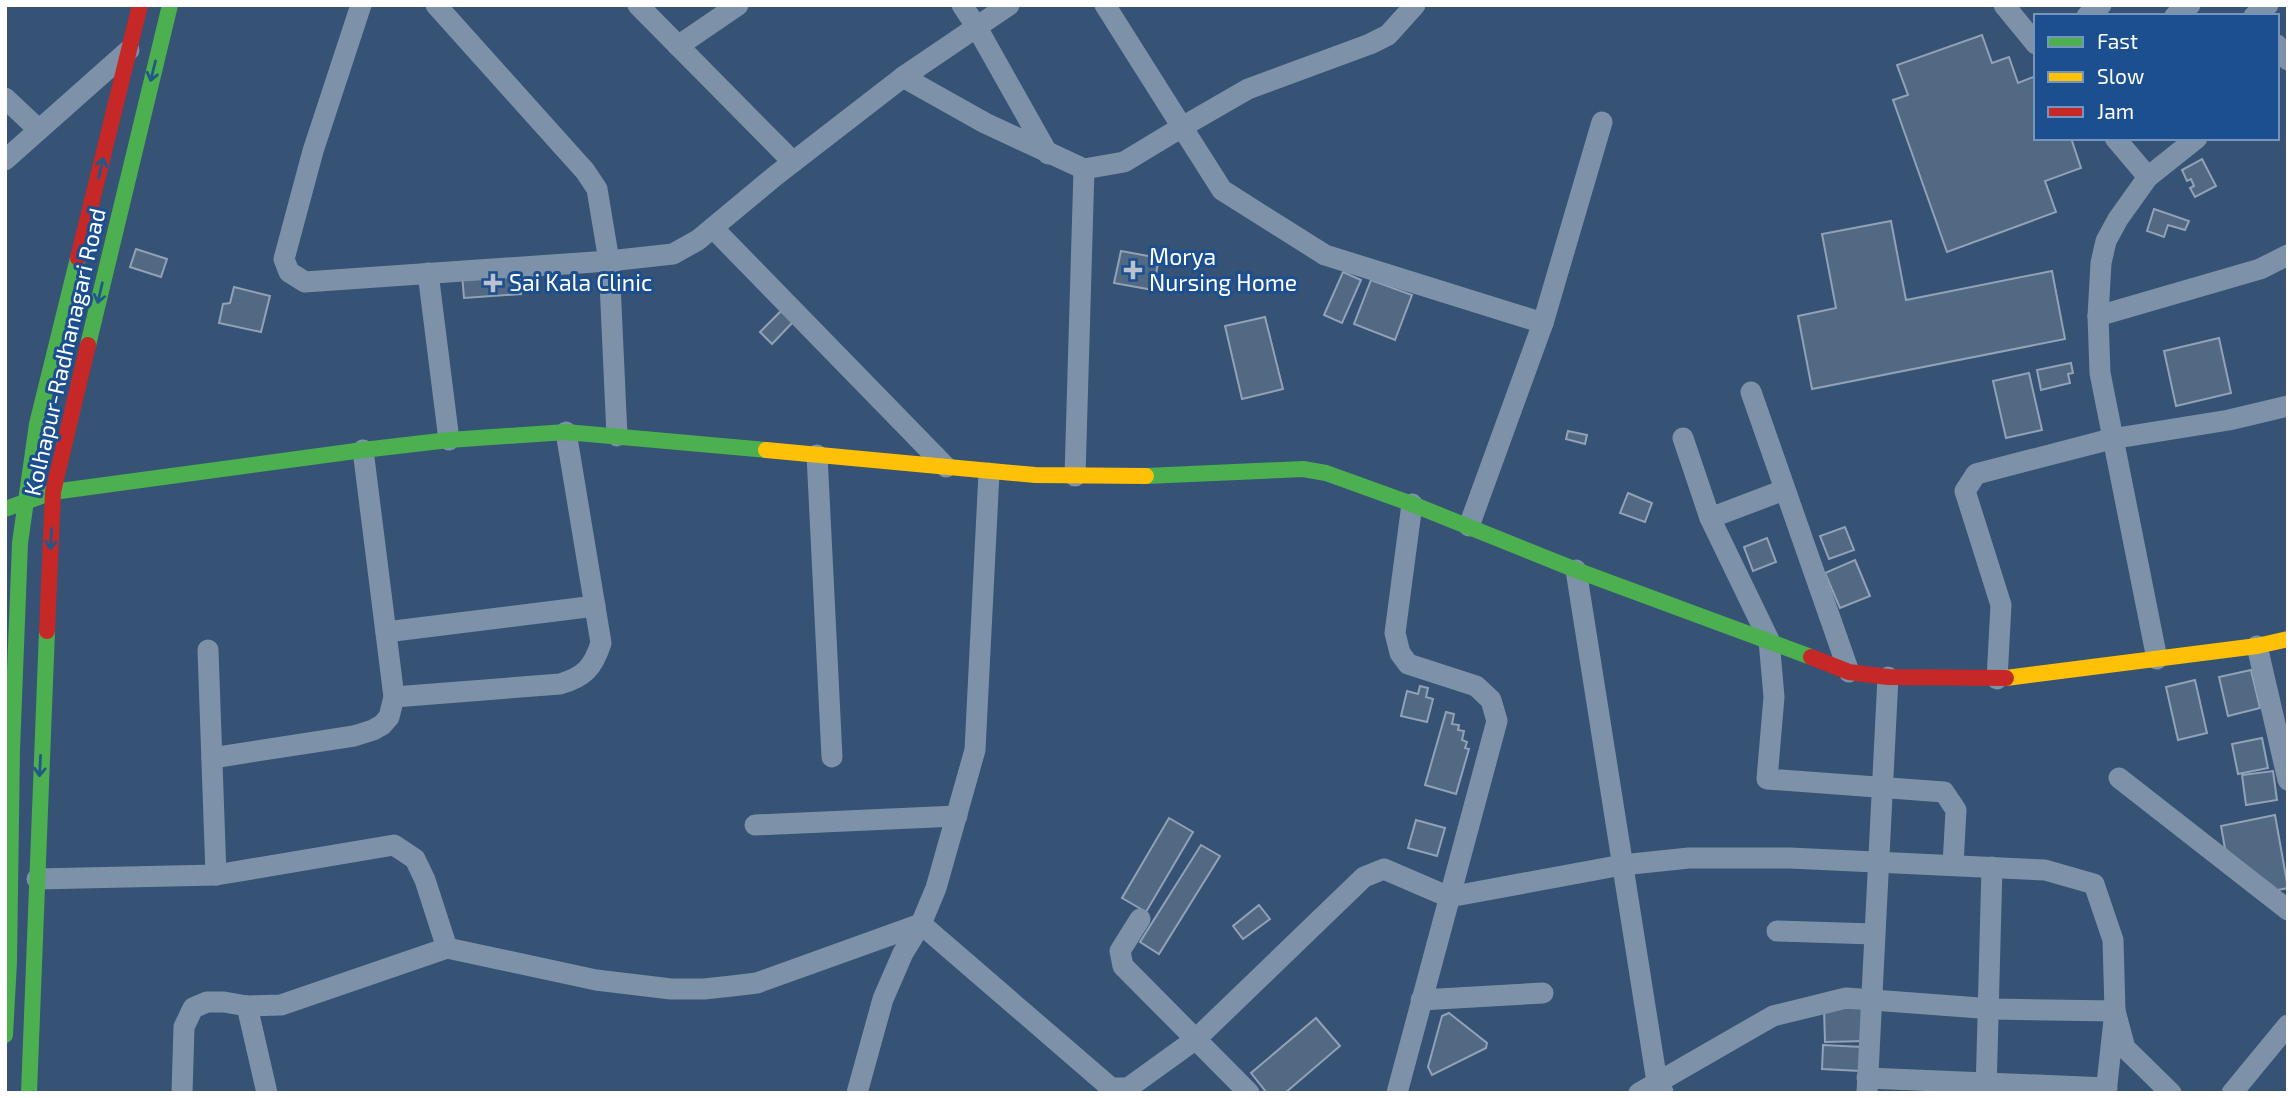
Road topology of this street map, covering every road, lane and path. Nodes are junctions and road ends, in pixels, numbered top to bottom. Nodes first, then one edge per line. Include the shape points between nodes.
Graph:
1 (140, 5) edge
2 (361, 5) edge
3 (436, 5) edge
4 (638, 5) edge
5 (738, 5) edge
6 (962, 5) edge
7 (1009, 5) edge
8 (1415, 5) edge
9 (2008, 7) edge
10 (1108, 8) edge
11 (168, 10) edge
12 (976, 26) junction
13 (2034, 41) edge
14 (678, 46) junction
15 (132, 47) junction
16 (903, 77) junction
17 (5, 97) edge
18 (1602, 122) dead end
19 (1182, 127) junction
20 (38, 129) junction
21 (2117, 140) edge
22 (2194, 140) edge
23 (1048, 154) junction
24 (5, 160) edge
25 (793, 162) junction
26 (1084, 169) junction
27 (2148, 177) junction
28 (713, 228) junction
29 (2288, 256) edge
30 (609, 261) junction
31 (428, 272) junction
32 (2098, 316) junction
33 (1543, 323) junction
34 (1751, 392) dead end
35 (2288, 406) edge
36 (566, 432) junction
37 (617, 436) junction
38 (1683, 438) dead end
39 (2111, 439) junction
40 (449, 440) junction
41 (363, 450) junction
42 (817, 455) junction
43 (946, 467) junction
44 (989, 473) junction
45 (1075, 476) junction
46 (1784, 490) junction
47 (53, 492) junction
48 (26, 500) junction
49 (1412, 504) junction
50 (5, 509) edge
51 (1710, 518) junction
52 (1469, 526) junction
53 (1576, 570) junction
54 (594, 606) junction
55 (386, 632) junction
56 (2288, 639) edge
57 (1769, 640) junction
58 (2257, 646) junction
59 (208, 650) dead end
60 (2157, 659) junction
61 (1849, 672) junction
62 (1888, 677) junction
63 (1997, 679) junction
64 (394, 697) junction
65 (832, 757) dead end
66 (212, 758) junction
67 (2119, 778) dead end
68 (2288, 780) edge
69 (1881, 788) junction
70 (39, 801) junction
71 (8, 807) edge
72 (957, 816) junction
73 (755, 825) dead end
74 (1877, 862) junction
75 (1622, 865) junction
76 (1953, 865) junction
77 (1992, 867) junction
78 (215, 875) junction
79 (37, 879) junction
80 (1449, 897) junction
81 (2288, 910) edge
82 (1140, 919) dead end
83 (921, 924) junction
84 (1777, 931) dead end
85 (1874, 934) junction
86 (447, 948) junction
87 (1543, 993) dead end
88 (1421, 1000) junction
89 (1871, 1000) junction
90 (247, 1006) junction
91 (1988, 1009) junction
92 (2115, 1011) junction
93 (2288, 1024) edge
94 (5, 1035) edge
95 (1195, 1039) junction
96 (1867, 1086) edge
97 (1986, 1088) edge
98 (1653, 1089) edge
99 (2106, 1091) edge
100 (29, 1093) edge
101 (183, 1093) edge
102 (267, 1093) edge
103 (857, 1093) edge
104 (1249, 1093) edge
105 (1397, 1093) edge
106 (2171, 1093) edge
107 (2232, 1093) edge

1 - 15 main road, Kolhapur-Radhanagari Road
2 - 31 street via 313,151 284,259 289,272 305,282
3 - 30 street via 585,171 597,190
4 - 14 street
5 - 14 street
6 - 12 street
7 - 12 street
8 - 19 street via 1388,35 1248,89
9 - 13 street
10 - 19 street
11 - 15 street
11 -> 47 main road, Kolhapur-Radhanagari Road
12 - 16 street
12 - 23 street
14 - 25 street
15 - 20 street
48 -> 15 main road, Kolhapur-Radhanagari Road via 37,424
16 - 23 street
16 - 25 street
17 - 20 street
18 - 33 street
19 - 26 street via 1124,162
19 - 33 street via 1222,190 1325,255
20 - 24 street
21 - 27 street
22 - 27 street
23 - 26 street
25 - 28 street
26 - 45 street
27 - 32 street via 2106,241
28 - 30 street via 673,254
28 - 43 street
29 - 32 street via 2260,269
30 - 31 street
30 - 37 street
31 - 40 street
32 - 39 street via 2100,373
33 - 52 street
34 - 46 street
35 - 39 street
36 - 37 main road
36 - 40 main road
36 - 54 street
37 - 42 main road
38 - 51 street
39 - 60 street
39 - 63 street via 1976,474 1965,491 2001,606
40 - 41 main road
41 - 47 main road
41 - 55 street
42 - 43 main road
42 - 65 street
43 - 44 main road
44 - 45 main road
44 - 72 street via 975,750
45 - 49 main road via 1303,468
46 - 51 street
46 - 61 street
47 - 48 main road
47 -> 70 main road, Kolhapur-Radhanagari Road
48 - 50 main road
48 - 71 main road, Kolhapur-Radhanagari Road
49 - 52 main road
49 - 80 street via 1395,633 1401,653 1408,664 1476,686 1491,700 1497,721
51 - 57 street
52 - 53 main road
53 - 57 main road
53 - 75 street
54 - 55 street
54 - 64 street via 601,643 589,675 560,684
55 - 64 street
56 - 58 main road
57 - 61 main road
57 - 69 street via 1774,697 1767,779
58 - 60 main road
58 - 68 street
59 - 66 street
60 - 63 main road
61 - 62 main road
62 - 63 main road
62 - 69 street
64 - 66 street via 389,717 373,730
66 - 78 street
67 - 81 street
69 - 74 street
69 - 76 street via 1944,792 1956,810
70 - 71 main road
70 - 79 main road, Kolhapur-Radhanagari Road
71 - 94 main road, Kolhapur-Radhanagari Road
72 - 73 street
72 - 83 street
74 - 75 street via 1689,858
74 - 76 street
74 - 85 street
75 - 80 street
75 - 98 street
76 - 77 street
77 - 91 street
77 - 92 street via 2045,870 2095,884 2113,940
78 - 79 street
78 - 86 street via 394,845 415,859
79 - 100 main road, Kolhapur-Radhanagari Road
80 - 88 street
80 - 95 street via 1384,869 1364,877
82 - 95 street via 1120,951 1123,966
83 - 86 street via 757,983 704,989 596,980
83 - 95 street via 1111,1088 1128,1088
83 - 103 street via 883,999
84 - 85 street
85 - 89 street
86 - 90 street via 281,1004
87 - 88 street
88 - 105 street
89 - 91 street
89 - 96 street
89 - 98 street via 1846,998 1773,1016
90 - 101 street via 207,1002 187,1015
90 - 102 street
91 - 92 street
91 - 97 street
92 - 99 street
92 - 106 street via 2125,1048
93 - 107 street
95 - 104 street
96 - 97 street
97 - 99 street

